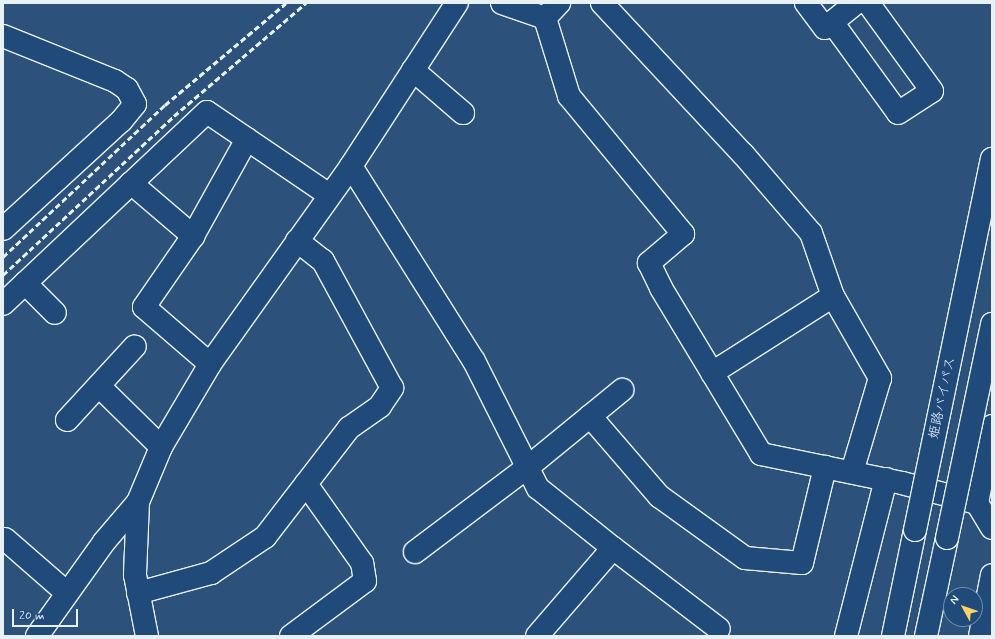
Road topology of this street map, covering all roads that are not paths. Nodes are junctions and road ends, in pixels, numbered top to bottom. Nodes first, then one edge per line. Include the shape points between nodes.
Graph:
1 (457, 3) edge
2 (502, 3) edge
3 (602, 3) edge
4 (806, 3) edge
5 (856, 3) edge
6 (868, 3) edge
7 (552, 10) edge
8 (832, 22) junction
9 (3, 36) edge
10 (413, 70) junction
11 (463, 113) dead end
12 (247, 139) junction
13 (992, 159) edge
14 (351, 166) junction
15 (131, 183) junction
16 (329, 195) junction
17 (3, 229) edge
18 (193, 236) junction
19 (297, 241) junction
20 (25, 283) junction
21 (833, 296) junction
22 (3, 304) edge
23 (55, 313) dead end
24 (992, 324) edge
25 (135, 346) dead end
26 (210, 364) junction
27 (712, 374) junction
28 (99, 386) junction
29 (622, 390) dead end
30 (590, 416) junction
31 (67, 420) dead end
32 (992, 426) edge
33 (161, 447) junction
34 (528, 467) junction
35 (825, 467) junction
36 (852, 472) junction
37 (886, 479) junction
38 (987, 482) edge
39 (306, 484) junction
40 (138, 502) junction
41 (977, 504) junction
42 (992, 528) edge
43 (6, 539) dead end
44 (613, 548) junction
45 (415, 552) dead end
46 (992, 575) edge
47 (67, 593) junction
48 (138, 593) junction
49 (719, 629) dead end
50 (300, 633) edge
51 (37, 636) edge
52 (147, 636) edge
53 (537, 636) edge
54 (846, 636) edge
55 (893, 636) edge
56 (926, 636) edge
57 (980, 636) edge

1 - 10 main road
2 - 7 main road
3 - 21 main road via 743,154 811,232
4 - 8 main road via 824,28
5 - 8 main road
6 - 8 main road via 932,91 898,113
7 - 27 main road via 569,96 683,234 649,263
9 - 17 main road via 115,81 127,89 135,104 121,121
10 - 11 main road
10 - 14 main road
12 - 15 main road via 207,112
12 - 16 main road
12 - 18 main road
13 - 55 main road, 姫路バイパス, bridge
14 - 16 main road
14 - 34 main road via 474,361
15 - 18 main road
15 - 20 main road
16 - 19 main road
18 - 26 main road via 144,307
19 - 26 main road
19 - 39 main road via 323,261 392,388 380,406 349,428
20 - 22 main road
20 - 23 main road
21 - 27 main road
21 - 36 main road via 880,378
24 - 56 main road, bridge
25 - 28 main road
26 - 33 main road
27 - 35 main road via 761,454
28 - 31 main road
28 - 33 main road
29 - 30 main road
30 - 34 main road
30 - 35 main road via 659,496 745,558 802,563
32 - 38 main road
33 - 40 main road
34 - 44 main road via 538,488
34 - 45 main road
35 - 36 main road
36 - 37 main road
37 - 41 main road
37 - 54 main road
38 - 41 main road
39 - 48 main road via 265,537 211,573
39 - 50 main road via 362,563 365,580
40 - 47 main road
40 - 48 main road via 135,575
41 - 42 main road
43 - 47 main road
44 - 49 main road
44 - 53 main road
46 - 57 main road
47 - 51 main road
48 - 52 main road

